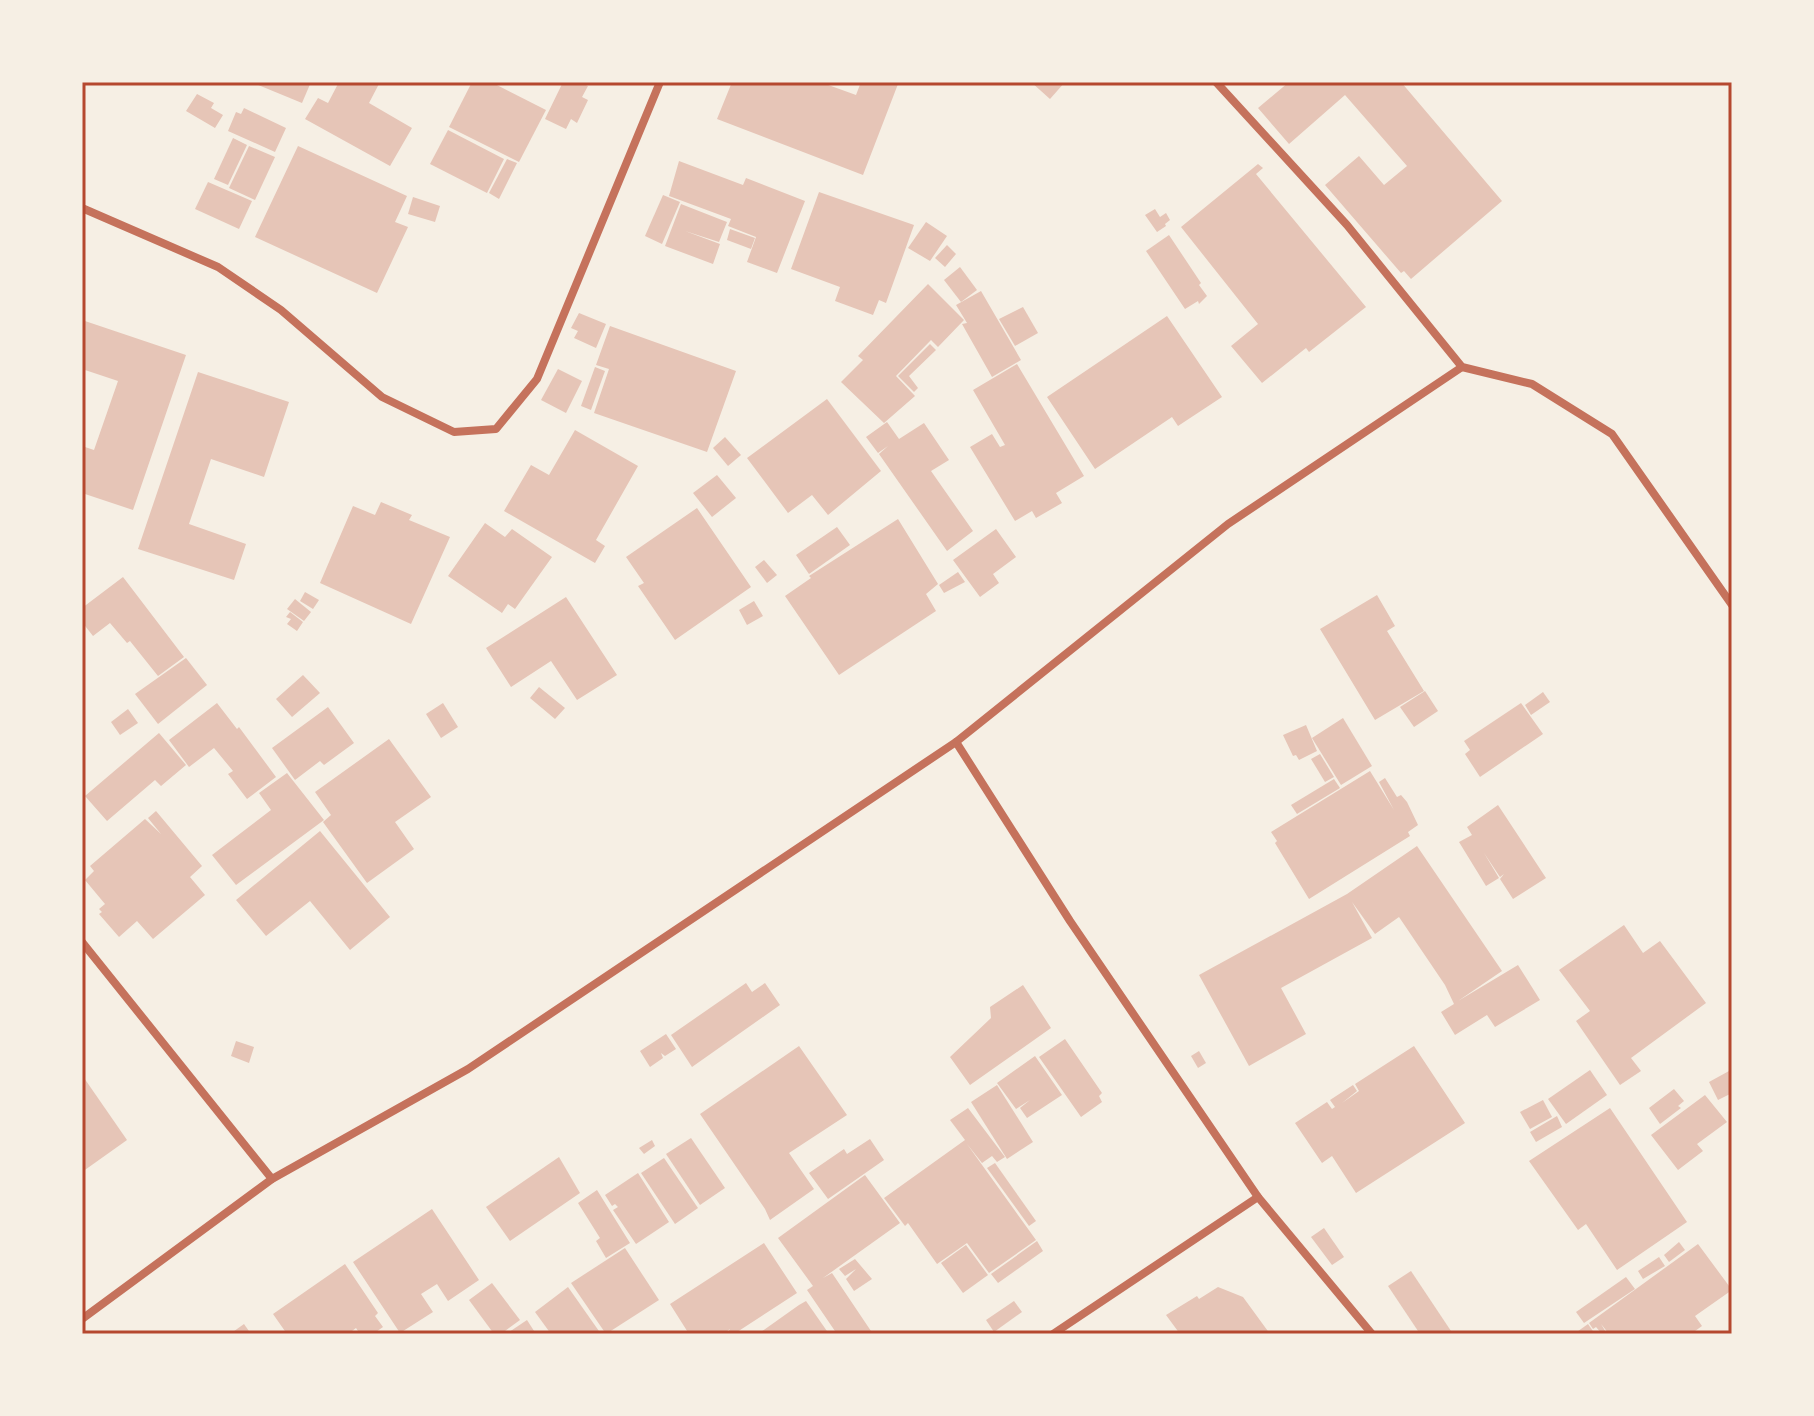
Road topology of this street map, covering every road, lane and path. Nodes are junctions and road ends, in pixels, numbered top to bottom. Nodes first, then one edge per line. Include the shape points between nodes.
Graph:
1 (660, 82) edge
2 (1216, 82) edge
3 (82, 208) edge
4 (1462, 367) junction
5 (1732, 605) edge
6 (956, 742) junction
7 (82, 942) edge
8 (272, 1179) junction
9 (1258, 1197) junction
10 (82, 1319) edge
11 (1053, 1334) edge
12 (1372, 1334) edge

1 - 3 street via 537,379 496,429 454,432 382,397 281,310 218,267
2 - 4 street via 1347,225
4 - 5 street via 1532,384 1612,434
4 - 6 street via 1228,524
6 - 8 street via 468,1069
6 - 9 street via 1070,921
7 - 8 street
8 - 10 street
9 - 11 street
9 - 12 street

